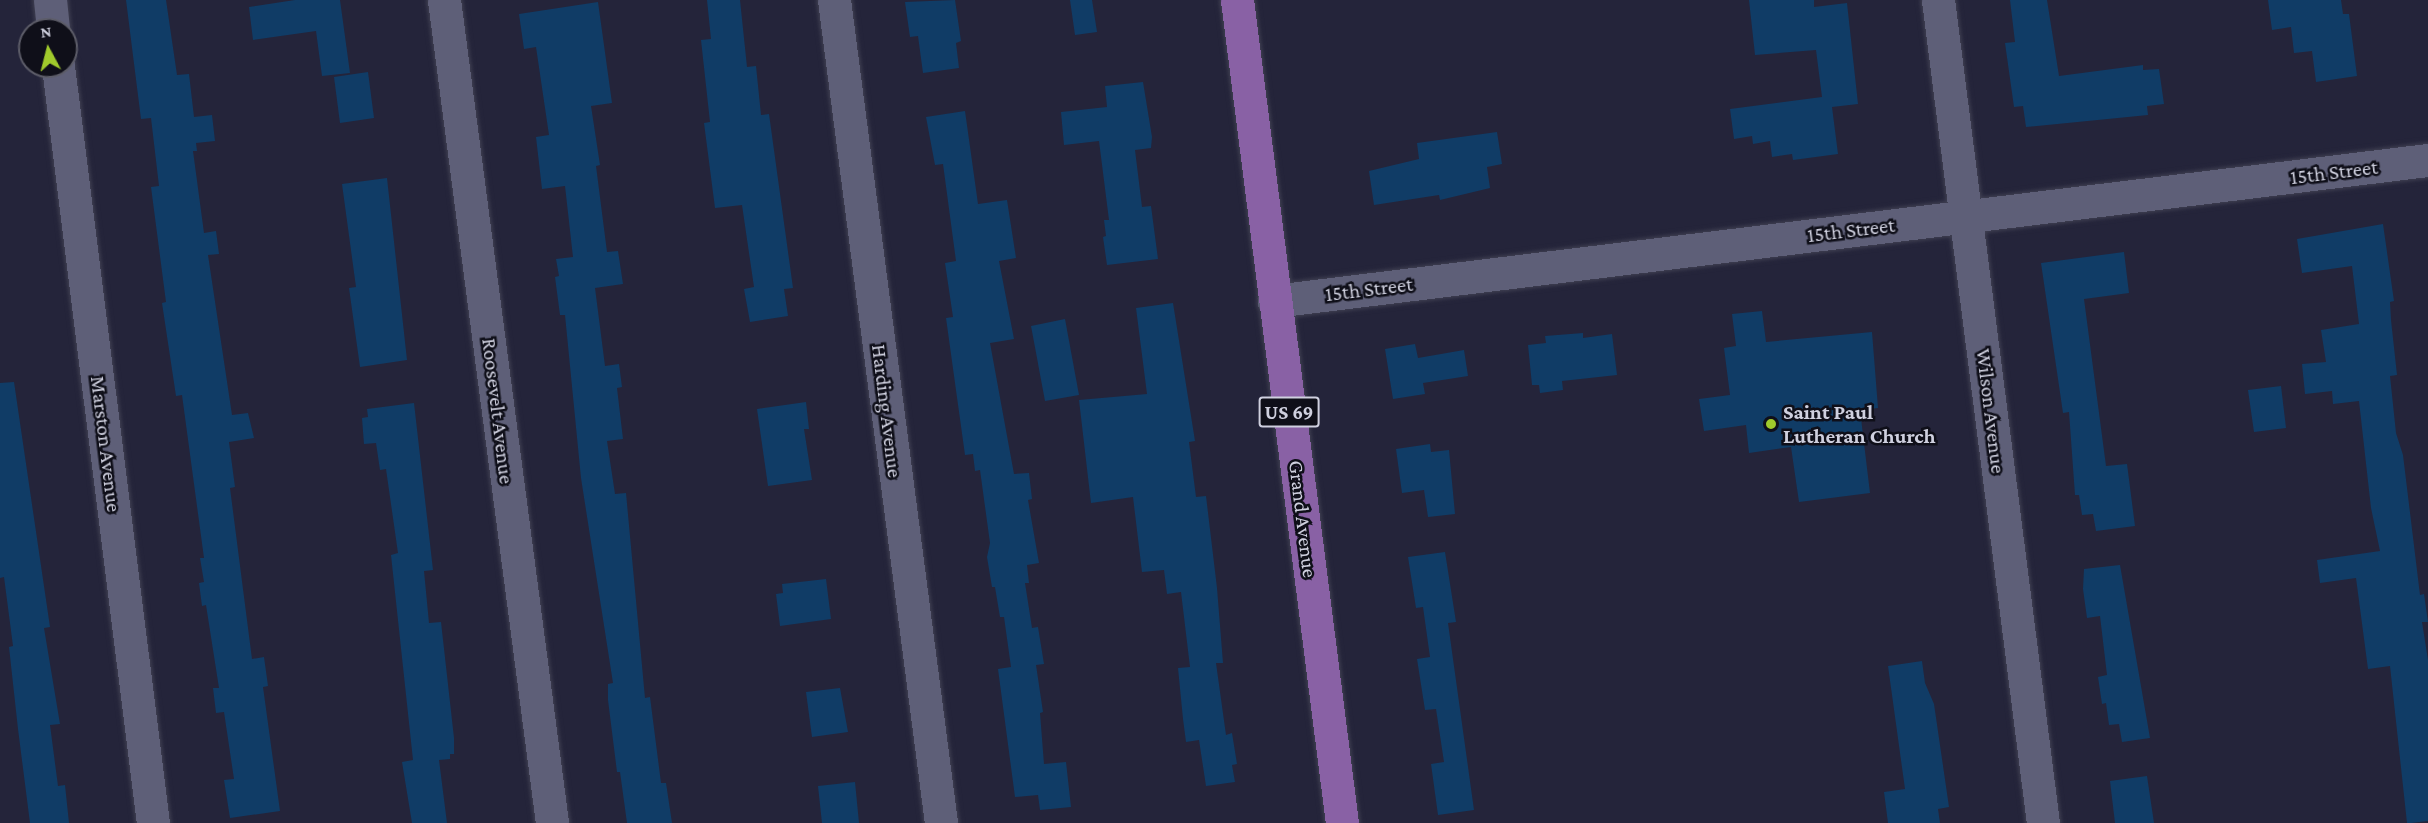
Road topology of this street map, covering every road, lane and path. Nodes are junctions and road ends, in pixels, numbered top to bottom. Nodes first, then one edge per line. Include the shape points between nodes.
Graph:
1 (50, 0) edge
2 (444, 0) edge
3 (834, 0) edge
4 (1237, 0) edge
5 (1938, 0) edge
6 (52, 18) edge
7 (60, 78) edge
8 (2428, 160) edge
9 (1966, 217) junction
10 (1274, 300) junction
11 (153, 823) edge
12 (552, 823) edge
13 (940, 823) edge
14 (1342, 823) edge
15 (2043, 823) edge

1 - 6 street
2 - 12 street, Roosevelt Avenue
3 - 13 street, Harding Avenue
4 - 10 main road, Grand Avenue / US 69
5 - 9 street, Wilson Avenue
7 - 11 street, Marston Avenue
8 - 9 street, 15th Street
9 - 10 street, 15th Street
9 - 15 street, Wilson Avenue
10 - 14 main road, Grand Avenue / US 69

